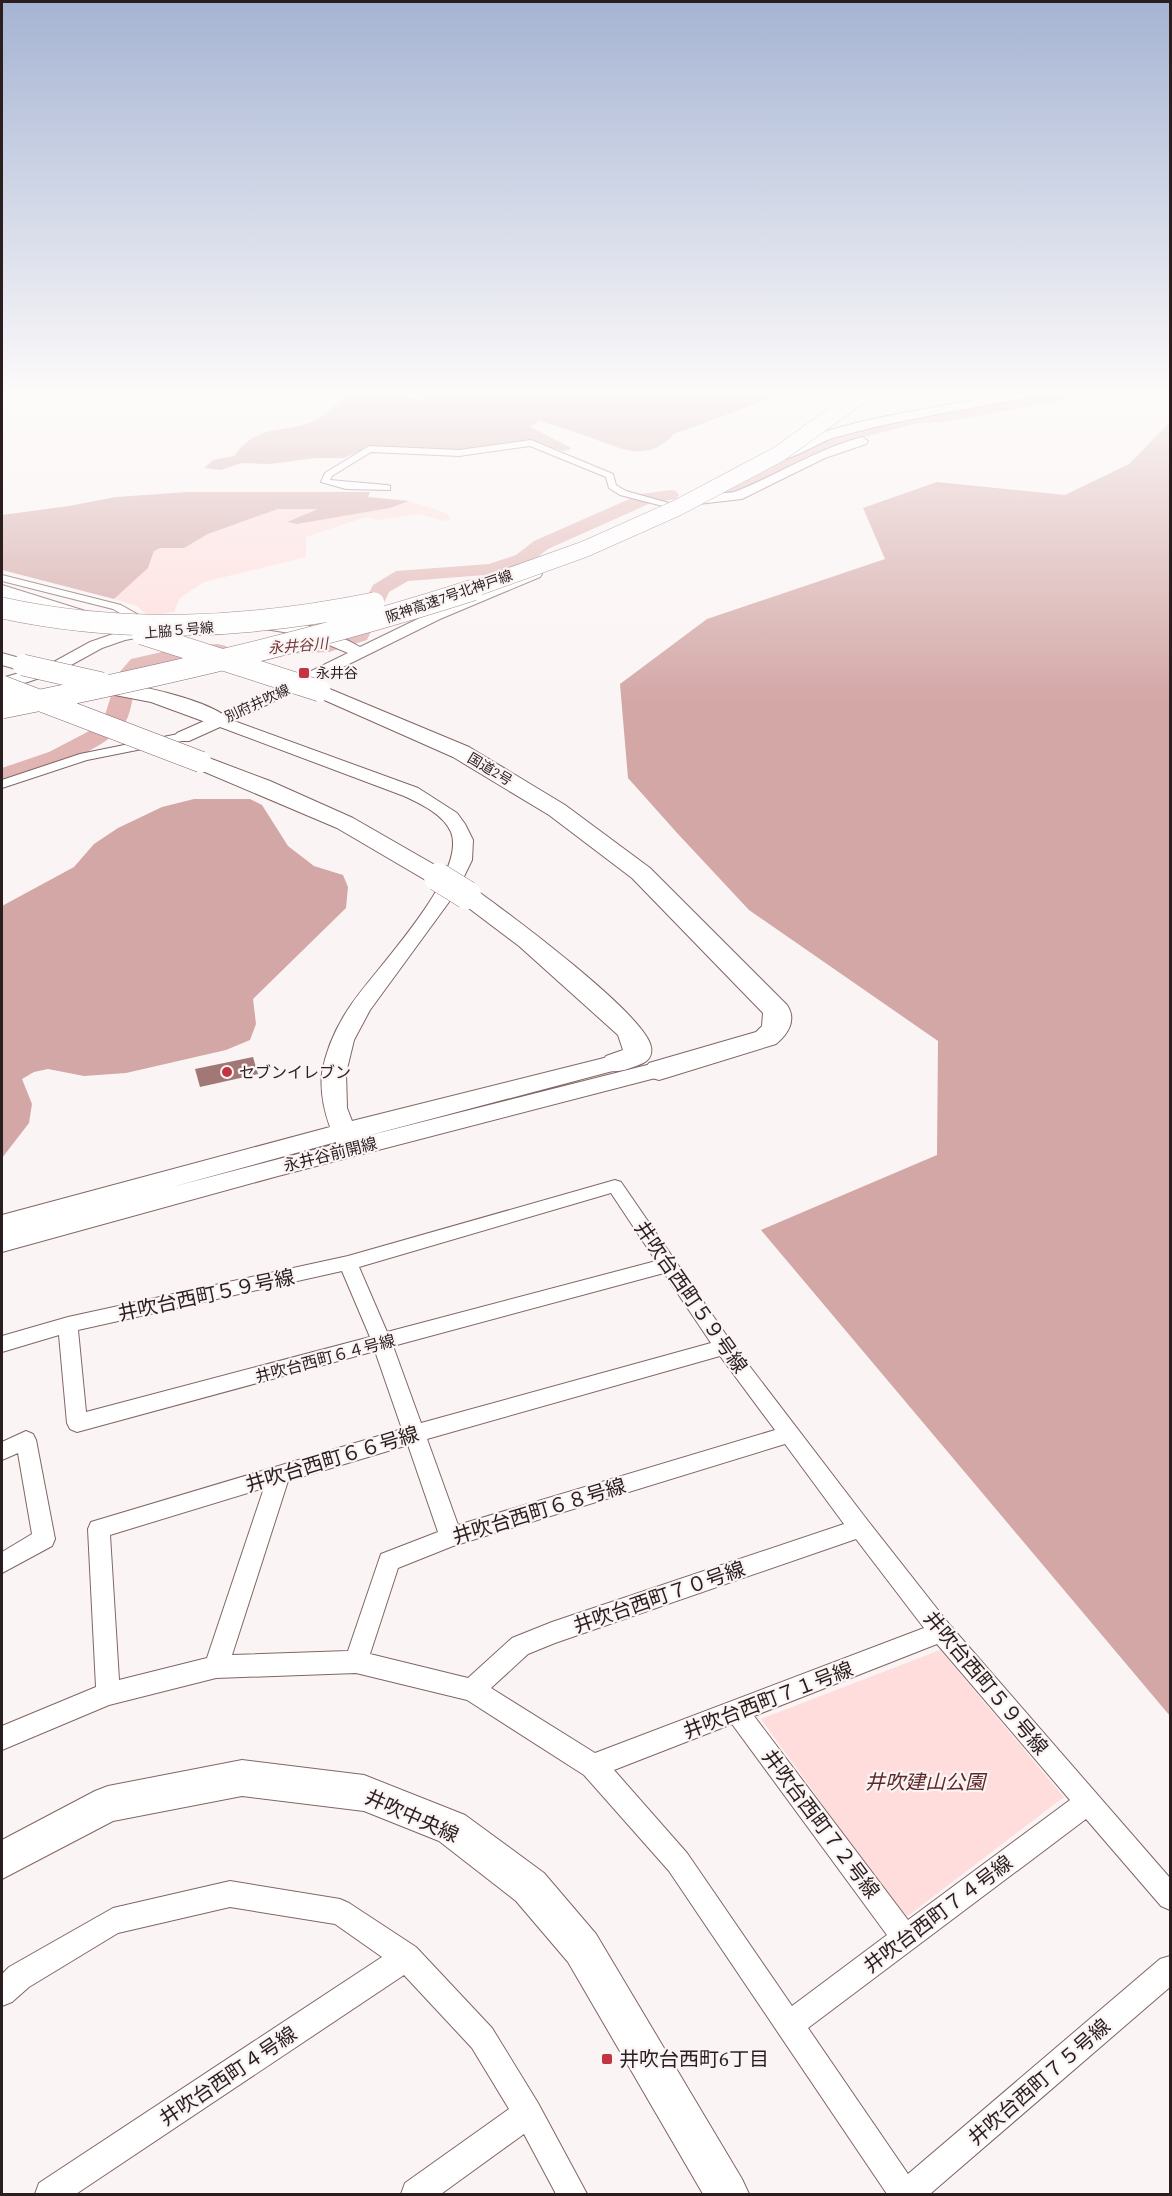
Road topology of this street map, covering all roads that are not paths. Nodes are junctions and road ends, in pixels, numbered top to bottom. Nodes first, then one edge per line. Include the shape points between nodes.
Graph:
1 (643, 497) edge
2 (681, 497) edge
3 (697, 497) edge
4 (703, 497) edge
5 (723, 497) edge
6 (698, 500) junction
7 (682, 508) junction
8 (620, 529) junction
9 (2, 578) edge
10 (2, 591) edge
11 (2, 608) edge
12 (144, 633) junction
13 (355, 651) junction
14 (2, 659) edge
15 (2, 685) edge
16 (2, 704) edge
17 (219, 721) junction
18 (183, 737) joint
19 (2, 784) edge
20 (634, 1039) junction
21 (690, 1061) junction
22 (616, 1064) joint
23 (659, 1070) joint
24 (347, 1140) junction
25 (2, 1224) edge
26 (2, 1242) edge
27 (348, 1263) junction
28 (667, 1265) junction
29 (68, 1325) junction
30 (382, 1343) junction
31 (2, 1344) edge
32 (724, 1347) junction
33 (414, 1434) junction
34 (791, 1434) junction
35 (2, 1451) edge
36 (279, 1475) junction
37 (860, 1528) junction
38 (451, 1537) junction
39 (2, 1563) edge
40 (941, 1632) junction
41 (356, 1662) junction
42 (216, 1667) junction
43 (472, 1690) junction
44 (108, 1694) junction
45 (737, 1712) junction
46 (2, 1737) edge
47 (593, 1767) junction
48 (1088, 1802) junction
49 (2, 1860) edge
50 (1170, 1897) edge
51 (905, 1937) junction
52 (406, 1957) junction
53 (1170, 1969) edge
54 (2, 1992) edge
55 (788, 2026) junction
56 (528, 2113) junction
57 (50, 2194) edge
58 (416, 2194) edge
59 (572, 2194) edge
60 (727, 2194) edge
61 (906, 2194) edge

1 - 7 street
2 - 8 highway, 阪神高速7号北神戸線
3 - 8 highway, 阪神高速7号北神戸線, bridge
4 - 6 street
5 - 6 street, 別府井吹線
6 - 7 street, 別府井吹線
7 - 13 street, 別府井吹線
8 - 11 highway, bridge via 405,596 300,616 212,624 126,624
8 - 14 highway, bridge via 550,568 480,597 367,638 231,679 131,686
8 - 16 highway, 阪神高速7号北神戸線, bridge via 471,590 321,636 150,677
9 - 12 street via 117,607 140,620
10 - 21 highway, 国道2号, bridge via 320,691 462,752 557,810 641,873 777,1011 776,1029 766,1038
12 - 13 street, 上脇５号線, bridge via 293,626 339,640
12 - 15 street, 上脇５号線 via 96,645 56,667
13 - 17 street, 別府井吹線
15 - 20 highway, bridge via 262,786 345,823 467,895 528,940 628,1029
16 - 17 highway via 84,690 112,690
17 - 18 street, 別府井吹線
17 - 24 street via 411,792 437,805 453,819 463,839 457,874 358,1010 336,1056 335,1110
18 - 19 street, 別府井吹線 via 84,757
20 - 21 highway via 657,1055
20 - 22 highway via 636,1056
21 - 23 highway, 国道2号
22 - 24 street, 永井谷前開線
23 - 24 street, 永井谷前開線
24 - 25 street, 永井谷前開線
24 - 26 street, 永井谷前開線
27 - 28 street, 井吹台西町５９号線 via 615,1186
27 - 29 street, 井吹台西町５９号線
27 - 30 street
28 - 30 street, 井吹台西町６４号線
28 - 32 street, 井吹台西町５９号線
29 - 30 street, 井吹台西町６４号線 via 77,1423
29 - 31 street, 井吹台西町５９号線
30 - 33 street
32 - 33 street, 井吹台西町６６号線
32 - 34 street, 井吹台西町５９号線
33 - 36 street, 井吹台西町６６号線
33 - 38 street
34 - 37 street, 井吹台西町５９号線
34 - 38 street, 井吹台西町６８号線
35 - 39 street via 26,1440 44,1539
36 - 42 street
36 - 44 street, 井吹台西町６６号線 via 99,1529
37 - 40 street, 井吹台西町５９号線
37 - 43 street, 井吹台西町７０号線 via 520,1646
38 - 41 street, 井吹台西町６８号線 via 389,1562
40 - 45 street, 井吹台西町７１号線
40 - 48 street, 井吹台西町５９号線
41 - 42 street
41 - 43 street
42 - 44 street
43 - 47 street
44 - 46 street
45 - 47 street, 井吹台西町７１号線
45 - 51 street, 井吹台西町７２号線
47 - 55 street via 678,1862
48 - 50 street, 井吹台西町５９号線
48 - 51 street, 井吹台西町７４号線
49 - 60 street, 井吹中央線 via 108,1804 242,1778 364,1793 452,1828 530,1887 582,1948
51 - 55 street, 井吹台西町７４号線
52 - 54 street via 340,1912 230,1894 113,1921 19,1977
52 - 56 street via 482,2038
52 - 57 street, 井吹台西町４号線
53 - 61 street, 井吹台西町７５号線
55 - 61 street
56 - 58 street
56 - 59 street

